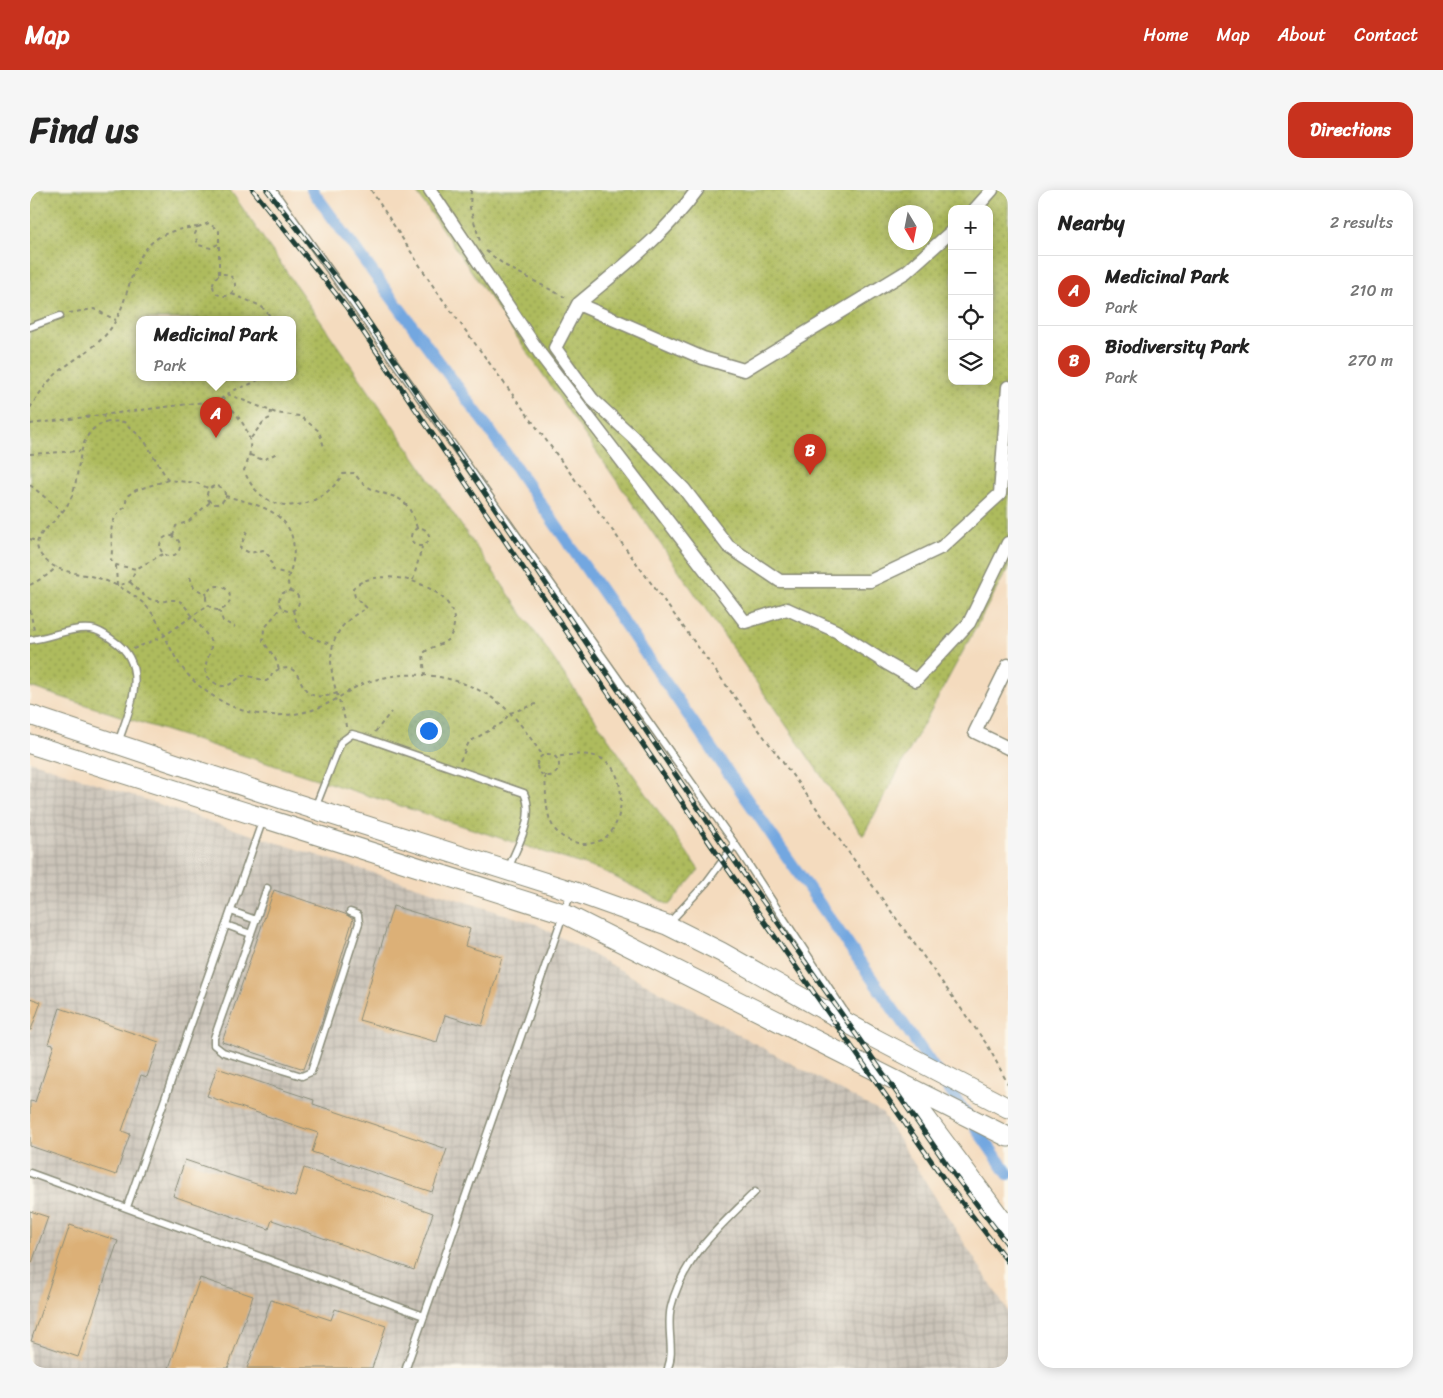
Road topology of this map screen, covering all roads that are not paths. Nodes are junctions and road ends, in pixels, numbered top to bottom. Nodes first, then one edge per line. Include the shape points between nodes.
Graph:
1 (273, 190) edge
2 (430, 190) edge
3 (697, 190) edge
4 (992, 190) edge
5 (979, 205) edge
6 (948, 235) edge
7 (578, 304) junction
8 (60, 316) road end
9 (30, 327) edge
10 (1008, 388) edge
11 (1008, 543) edge
12 (33, 640) edge
13 (1008, 665) edge
14 (30, 715) edge
15 (30, 744) edge
16 (117, 744) junction
17 (1008, 748) edge
18 (314, 810) junction
19 (264, 817) junction
20 (735, 844) junction
21 (508, 870) junction
22 (267, 888) dead end
23 (572, 890) junction
24 (231, 911) junction
25 (350, 912) dead end
26 (563, 913) junction
27 (256, 920) junction
28 (226, 925) junction
29 (667, 925) junction
30 (251, 934) junction
31 (856, 1029) junction
32 (907, 1086) junction
33 (1008, 1108) edge
34 (1008, 1137) edge
35 (30, 1173) edge
36 (755, 1192) dead end
37 (127, 1207) junction
38 (1008, 1228) edge
39 (424, 1316) junction
40 (406, 1368) edge
41 (668, 1368) edge

1 - 20 lane
2 - 11 street via 541,355 745,622 787,609 836,631 916,680 969,623
3 - 7 street via 677,218 655,240
4 - 5 street
6 - 7 street via 906,272 744,370 703,358
7 - 10 street via 554,348 592,399 684,489 728,546 780,581 870,581 942,547 1000,494
8 - 9 lane
12 - 16 lane via 91,629 101,632 126,651 132,661 135,685
13 - 17 street via 975,732
14 - 16 street
15 - 19 street
16 - 18 street
18 - 21 street
18 - 21 lane via 334,757 346,736 352,734 524,793 527,819
19 - 24 lane
19 - 26 street
20 - 29 lane via 706,883
20 - 31 lane
21 - 23 street
22 - 27 lane
23 - 26 lane
23 - 29 street
24 - 27 lane
24 - 28 lane
25 - 30 lane via 358,915 359,923 311,1072 306,1075 223,1052 214,1044
26 - 32 street
26 - 39 lane
27 - 30 lane
28 - 30 lane
28 - 37 lane
29 - 31 street
31 - 33 street
32 - 34 street
32 - 38 street
35 - 37 lane
36 - 41 lane via 692,1257 671,1308 671,1361
37 - 39 lane
39 - 40 lane

